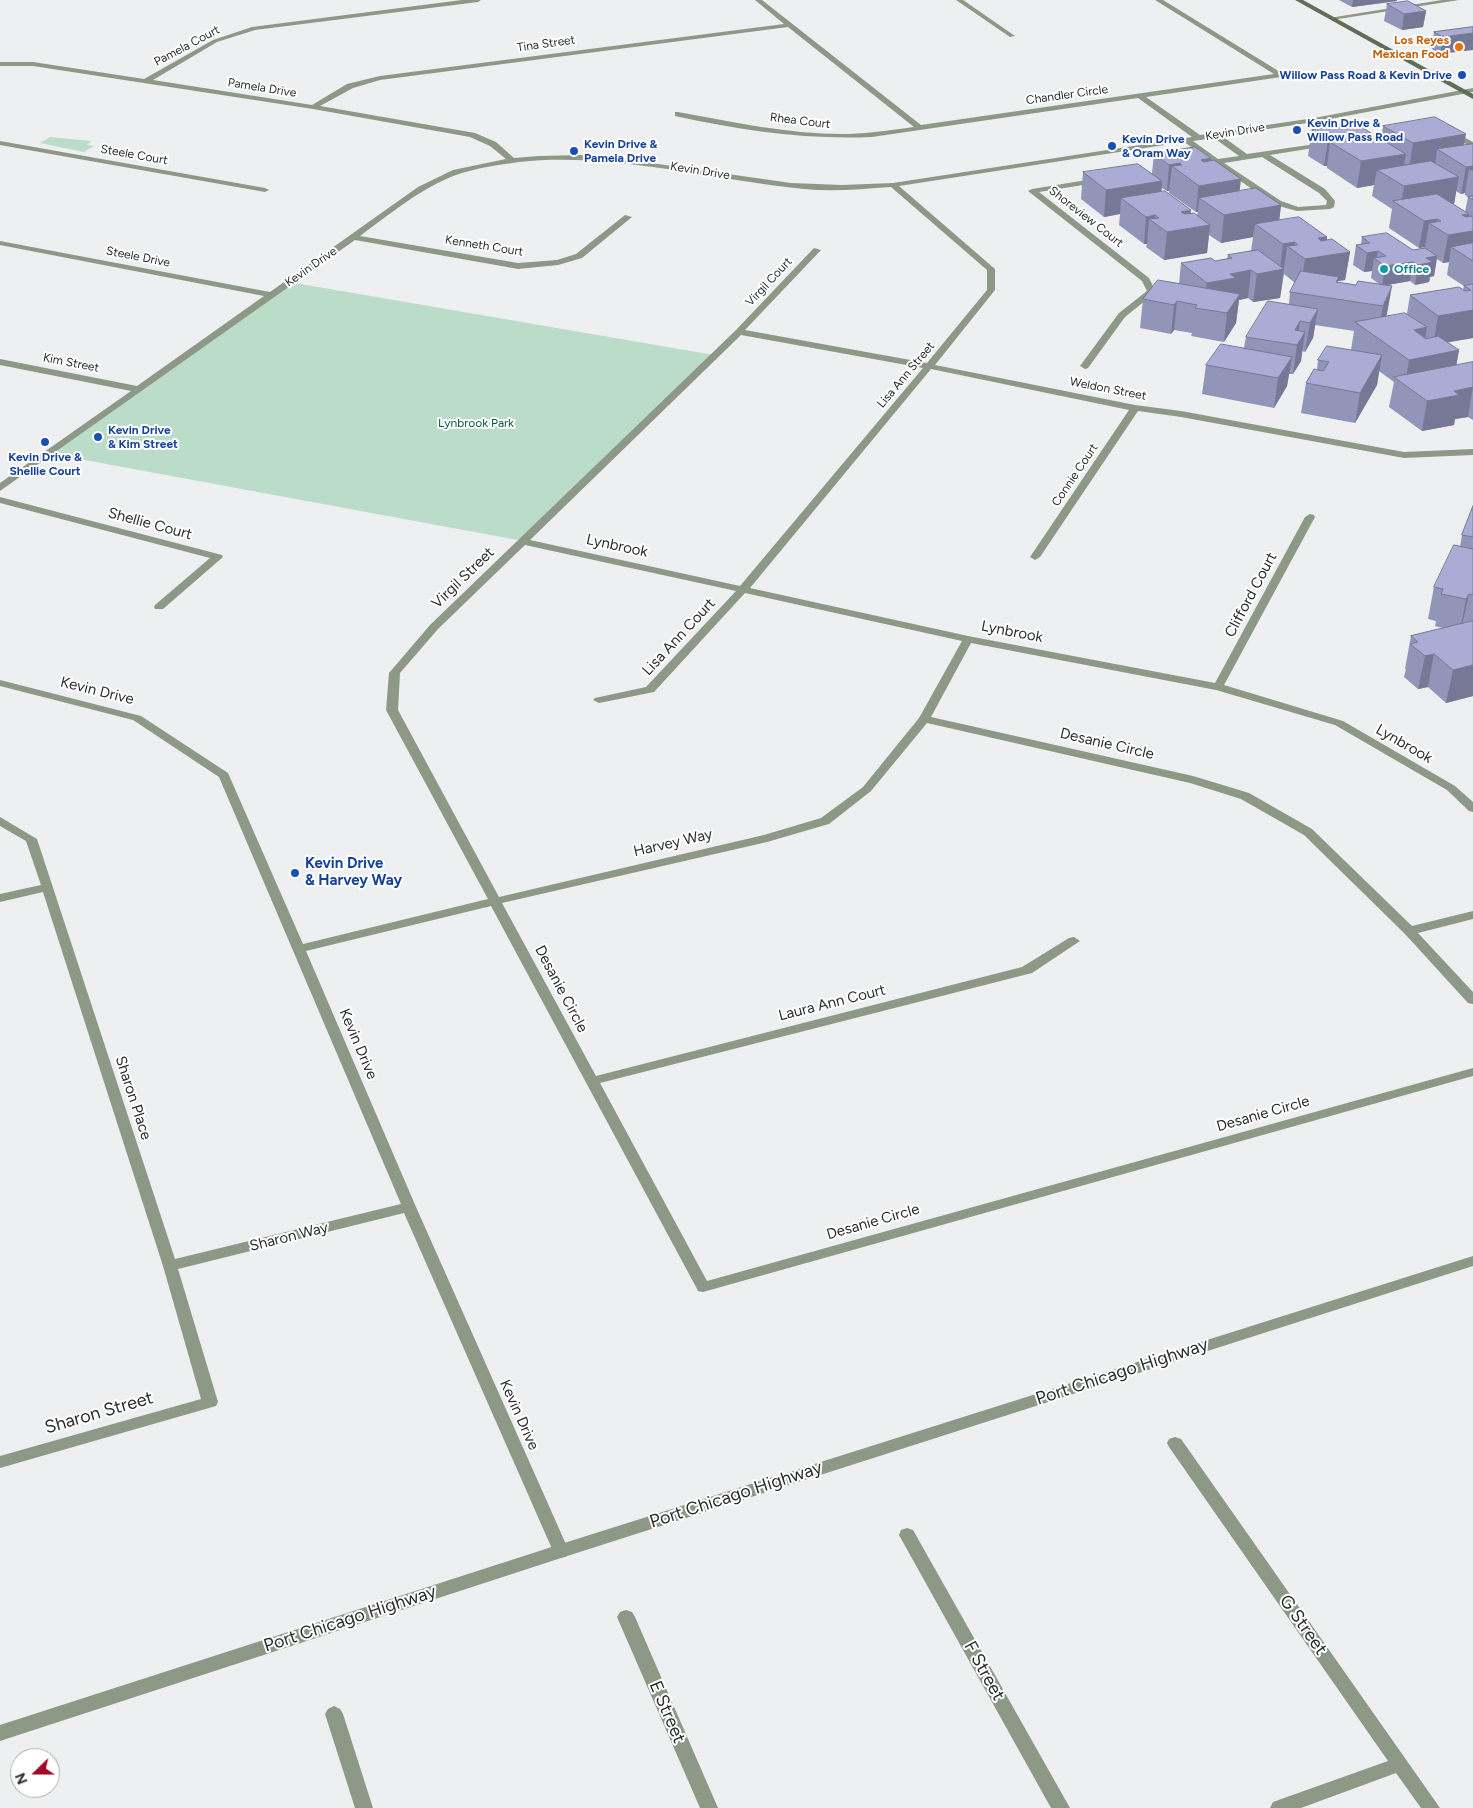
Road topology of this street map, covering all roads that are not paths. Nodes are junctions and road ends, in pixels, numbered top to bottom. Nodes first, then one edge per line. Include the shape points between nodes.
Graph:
1 (478, 0) edge
2 (758, 0) edge
3 (959, 0) edge
4 (1158, 0) edge
5 (1298, 0) edge
6 (1456, 0) edge
7 (1332, 18) junction
8 (788, 26) junction
9 (1012, 36) dead end
10 (0, 64) edge
11 (146, 81) junction
12 (1473, 90) edge
13 (1462, 91) junction
14 (1140, 96) junction
15 (1473, 97) edge
16 (313, 107) junction
17 (678, 114) dead end
18 (920, 128) junction
19 (1447, 132) edge
20 (1215, 135) junction
21 (1199, 138) junction
22 (1186, 140) junction
23 (1338, 142) edge
24 (0, 143) edge
25 (1473, 145) edge
26 (1263, 154) junction
27 (1246, 157) junction
28 (512, 160) junction
29 (1217, 162) junction
30 (1189, 166) edge
31 (1104, 180) edge
32 (893, 186) junction
33 (265, 190) dead end
34 (628, 217) dead end
35 (354, 237) junction
36 (0, 243) edge
37 (817, 250) dead end
38 (270, 295) junction
39 (740, 332) junction
40 (0, 362) edge
41 (930, 366) junction
42 (1084, 366) dead end
43 (136, 389) junction
44 (1136, 408) junction
45 (1473, 452) edge
46 (0, 488) edge
47 (0, 500) edge
48 (1310, 517) dead end
49 (523, 541) junction
50 (1035, 557) dead end
51 (744, 588) junction
52 (159, 607) dead end
53 (968, 639) junction
54 (0, 683) edge
55 (1218, 687) junction
56 (599, 700) dead end
57 (924, 719) junction
58 (1473, 808) edge
59 (0, 821) edge
60 (48, 887) junction
61 (0, 898) edge
62 (496, 900) junction
63 (1473, 915) edge
64 (1409, 931) junction
65 (1074, 941) dead end
66 (300, 949) junction
67 (1473, 1000) edge
68 (1473, 1072) edge
69 (592, 1081) junction
70 (409, 1207) junction
71 (1473, 1261) edge
72 (170, 1266) junction
73 (210, 1402) joint
74 (1175, 1442) dead end
75 (0, 1462) edge
76 (907, 1535) dead end
77 (561, 1550) junction
78 (626, 1617) dead end
79 (334, 1714) dead end
80 (0, 1733) edge
81 (1400, 1764) junction
82 (364, 1808) edge
83 (709, 1808) edge
84 (1061, 1808) edge
85 (1278, 1808) edge
86 (1432, 1808) edge

1 - 11 street, Pamela Court via 254,28 215,42
2 - 8 street
3 - 9 street
4 - 14 street, Chandler Circle via 1281,75
5 - 7 main road
6 - 7 street
7 - 13 main road
8 - 16 street, Tina Street via 380,78 350,86
8 - 18 street
10 - 11 street, Pamela Drive via 33,64
11 - 16 street, Pamela Drive
12 - 13 street, Kevin Drive
13 - 15 main road
13 - 20 street, Kevin Drive via 1314,120
14 - 18 street, Chandler Circle
14 - 21 street
16 - 28 street, Pamela Drive via 472,135 493,144
17 - 18 street, Rhea Court via 796,134 844,137
19 - 25 street
20 - 21 street, Kevin Drive
20 - 27 street
21 - 22 street, Kevin Drive
22 - 29 street
22 - 32 street, Kevin Drive
23 - 26 street
24 - 33 street, Steele Court
26 - 27 street
26 - 29 street via 1322,192 1331,201 1330,207 1297,209 1278,203
27 - 29 street
28 - 32 street, Kevin Drive via 575,157 636,161 792,186
28 - 35 street, Kevin Drive via 454,173 421,189
29 - 30 street
31 - 42 street, Shoreview Court via 1032,190 1146,280 1152,292 1122,315
32 - 41 street, Lisa Ann Street via 990,270 990,290
34 - 35 street, Kenneth Court via 579,256 558,262 518,266
35 - 38 street, Kevin Drive
36 - 38 street, Steele Drive
37 - 39 street, Virgil Court
38 - 43 street, Kevin Drive
39 - 41 street, Weldon Street
39 - 49 street, Virgil Street
40 - 43 street, Kim Street
41 - 44 street, Weldon Street
41 - 51 street, Lisa Ann Street
43 - 46 street, Kevin Drive
44 - 45 street, Weldon Street via 1404,455
44 - 50 street, Connie Court
47 - 52 street, Shellie Court via 218,557
48 - 55 street, Clifford Court
49 - 51 street, Lynbrook
49 - 62 street, Virgil Street via 434,627 394,673 392,710
51 - 53 street, Lynbrook
51 - 56 street, Lisa Ann Court via 650,690
53 - 55 street, Lynbrook
53 - 57 street, Harvey Way
54 - 66 street, Kevin Drive via 137,718 224,775
55 - 58 street, Lynbrook via 1339,723 1451,788
57 - 62 street, Harvey Way via 867,789 825,821 767,838
57 - 64 street, Desanie Circle via 1192,780 1245,796 1308,832
59 - 60 street, Sharon Place via 31,839
60 - 61 street
60 - 72 street, Sharon Place
62 - 66 street, Harvey Way
62 - 69 street, Desanie Circle
63 - 64 street
64 - 67 street, Desanie Circle
65 - 69 street, Laura Ann Court via 1027,970
66 - 70 street, Kevin Drive
68 - 69 street, Desanie Circle via 703,1287
70 - 72 street, Sharon Way
70 - 77 street, Kevin Drive
71 - 77 street, Port Chicago Highway
72 - 73 street, Sharon Place
73 - 75 street, Sharon Street
74 - 81 street, G Street
76 - 84 street, F Street
77 - 80 street, Port Chicago Highway
78 - 83 street, E Street
79 - 82 street
81 - 85 street
81 - 86 street, G Street

